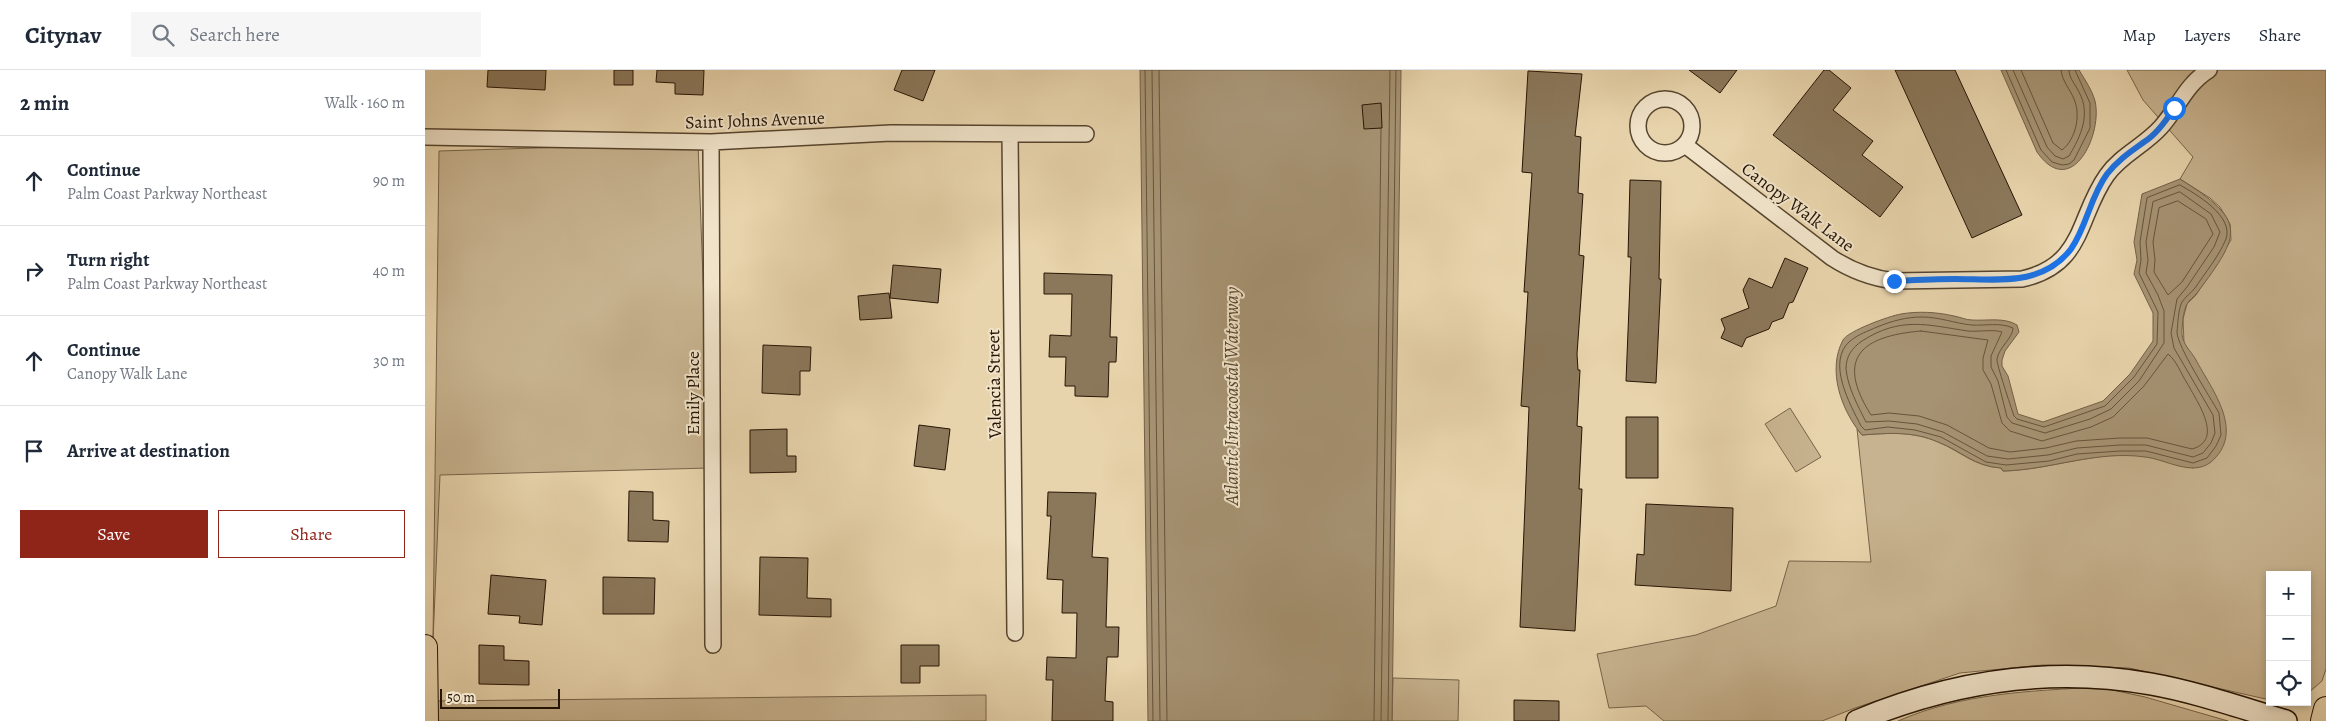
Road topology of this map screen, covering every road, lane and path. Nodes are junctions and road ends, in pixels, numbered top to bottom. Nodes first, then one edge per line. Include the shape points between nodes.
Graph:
1 (2209, 70) edge
2 (1010, 134) junction
3 (1086, 134) dead end
4 (425, 136) edge
5 (711, 142) junction
6 (1685, 145) dead end
7 (1015, 633) dead end
8 (713, 645) dead end
9 (425, 647) edge
10 (2326, 709) edge
11 (426, 721) edge
12 (1857, 721) edge
13 (2286, 721) edge
14 (2323, 721) edge

1 - 6 street, Canopy Walk Lane via 2187,88 2160,128 2125,155 2107,174 2077,239 2058,262 2022,279 1894,281 1851,270
2 - 3 street, Saint Johns Avenue
2 - 5 street, Saint Johns Avenue via 891,134
2 - 7 street, Valencia Street
4 - 5 street, Saint Johns Avenue
5 - 8 street, Emily Place
9 - 11 main road
10 - 14 main road
12 - 13 street via 1924,696 1967,686 2044,676 2075,676 2152,684

